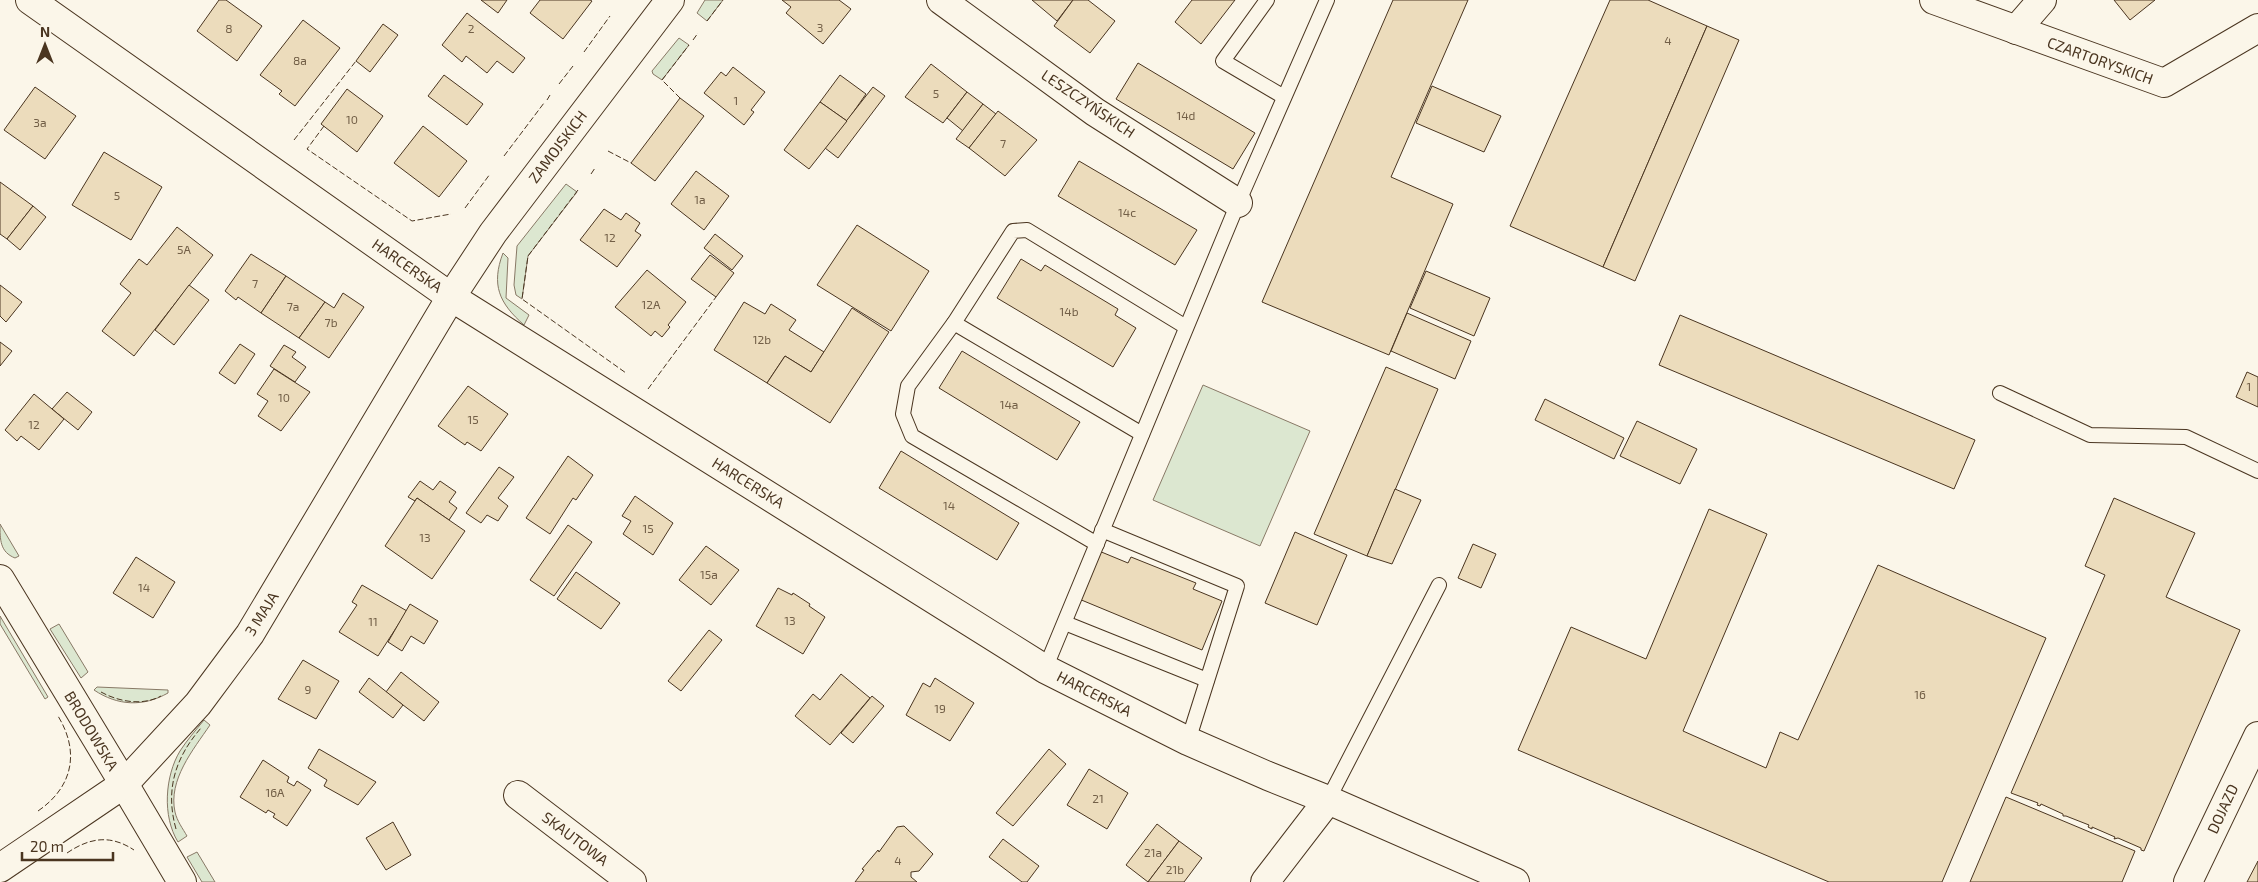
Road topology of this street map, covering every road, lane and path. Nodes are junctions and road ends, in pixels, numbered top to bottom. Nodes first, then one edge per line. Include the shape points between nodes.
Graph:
1 (30, 0) edge
2 (670, 0) edge
3 (1267, 0) edge
4 (1327, 0) edge
5 (1934, 0) edge
6 (2042, 0) edge
7 (956, 4) edge
8 (2258, 28) edge
9 (2016, 30) junction
10 (1284, 97) junction
11 (1238, 202) junction
12 (451, 297) junction
13 (954, 323) junction
14 (1186, 327) junction
15 (2000, 393) dead end
16 (1142, 434) junction
17 (2258, 471) edge
18 (1102, 530) junction
19 (1096, 544) junction
20 (0, 579) edge
21 (1439, 585) dead end
22 (1065, 622) junction
23 (1045, 668) junction
24 (1207, 680) junction
25 (2258, 736) edge
26 (1188, 741) junction
27 (124, 784) junction
28 (518, 795) dead end
29 (1328, 800) junction
30 (0, 868) edge
31 (182, 882) edge
32 (632, 882) edge
33 (1264, 882) edge
34 (1515, 882) edge
35 (2188, 882) edge

1 - 12 street, HARCERSKA
2 - 12 street, ZAMOJSKICH via 493,233
3 - 10 lane via 1223,61
4 - 10 lane
5 - 9 street, CZARTORYSKICH
6 - 9 street
7 - 11 street, LESZCZYŃSKICH via 1095,112
8 - 9 street, CZARTORYSKICH via 2164,84
10 - 11 lane
11 - 14 lane
12 - 23 street, HARCERSKA
12 - 27 street, 3 MAJA via 250,634 198,704
13 - 14 lane via 1013,231 1026,230
13 - 16 lane
13 - 19 lane via 908,386 903,414 912,436
14 - 16 lane
15 - 17 lane via 2090,434 2186,437
16 - 18 lane
18 - 19 lane
18 - 24 lane via 1237,586
19 - 22 lane
20 - 27 street, BRODOWSKA
21 - 29 lane
22 - 23 lane
22 - 24 lane
23 - 26 street, HARCERSKA
24 - 26 lane
25 - 35 street, DOJAZD
26 - 29 street, HARCERSKA
27 - 30 street, 3 MAJA
27 - 31 street, BRODOWSKA
28 - 32 street, SKAUTOWA
29 - 33 street
29 - 34 street, HARCERSKA

